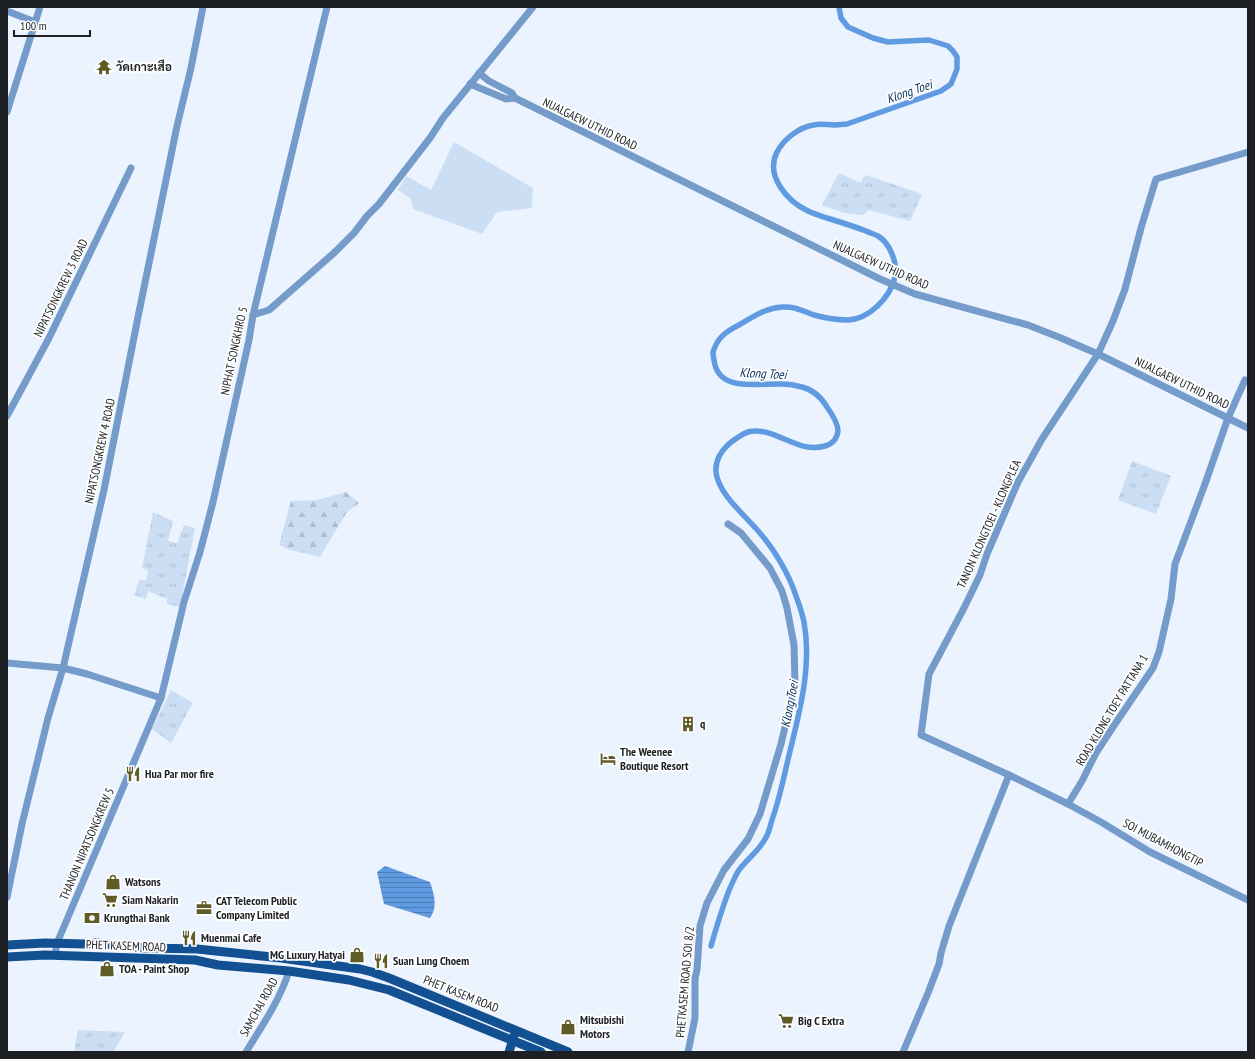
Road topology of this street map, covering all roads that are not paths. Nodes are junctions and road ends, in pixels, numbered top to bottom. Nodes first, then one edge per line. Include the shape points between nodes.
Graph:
1 (40, 7) edge
2 (203, 7) edge
3 (327, 7) edge
4 (533, 7) edge
5 (7, 11) edge
6 (35, 22) junction
7 (479, 73) junction
8 (470, 84) junction
9 (514, 98) junction
10 (7, 112) edge
11 (1248, 152) edge
12 (131, 168) dead end
13 (253, 316) junction
14 (1098, 354) junction
15 (1245, 380) dead end
16 (7, 416) edge
17 (1228, 418) junction
18 (1248, 428) edge
19 (728, 524) dead end
20 (7, 663) edge
21 (63, 668) junction
22 (161, 698) junction
23 (1009, 775) junction
24 (1068, 804) junction
25 (7, 897) edge
26 (1248, 900) edge
27 (57, 943) junction
28 (7, 945) edge
29 (55, 955) junction
30 (7, 957) edge
31 (291, 960) junction
32 (289, 971) junction
33 (516, 1031) junction
34 (528, 1035) junction
35 (513, 1041) junction
36 (523, 1049) edge
37 (246, 1052) edge
38 (509, 1052) edge
39 (541, 1052) edge
40 (568, 1052) edge
41 (688, 1052) edge
42 (903, 1052) edge

1 - 6 street
2 - 21 street, NIPATSONGKREW 4 ROAD via 138,317 111,460
3 - 13 street, NIPHAT SONGKHRO 5
4 - 7 street
5 - 6 street
6 - 10 street
7 - 8 street
7 - 9 street, NUALGAEW UTHID ROAD via 512,93
8 - 9 street, NUALGAEW UTHID ROAD via 506,99
8 - 13 street via 354,233 269,310
9 - 14 street, NUALGAEW UTHID ROAD via 909,292 1028,325
11 - 14 street, TANON KLONGTOEI - KLONGPLEA via 1156,179 1125,289
12 - 16 street, NIPATSONGKREW 3 ROAD via 49,338
13 - 22 street, NIPHAT SONGKHRO 5 via 213,502 184,602
14 - 17 street, NUALGAEW UTHID ROAD
14 - 23 street, TANON KLONGTOEI - KLONGPLEA via 1042,439 1018,482 976,582 929,674 920,734
15 - 17 street, ROAD KLONG TOEY PATTANA 1
17 - 18 street, NUALGAEW UTHID ROAD
17 - 24 street, ROAD KLONG TOEY PATTANA 1 via 1175,564 1171,599 1153,668 1114,724
19 - 41 street, PHETKASEM ROAD SOI 8/2 via 741,532 770,568 782,591 794,645 795,685 760,814 748,839 724,870 707,904 700,926 695,978 695,1018
20 - 21 street
21 - 22 street
21 - 25 street, NIPATSONGKREW 4 ROAD via 30,790
22 - 27 street, THANON NIPATSONGKREW 5
23 - 24 street, TANON KLONGTOEI - KLONGPLEA
23 - 42 street via 949,926 928,993
24 - 26 street, SOI MUBAMHONGTIP via 1150,852
27 - 28 main road, PHET KASEM ROAD
27 - 29 street, THANON NIPATSONGKREW 5
27 - 31 main road, PHET KASEM ROAD via 197,950
29 - 30 main road, PHET KASEM ROAD
29 - 32 main road, PHET KASEM ROAD via 195,960 218,965
31 - 32 main road
31 - 33 main road, PHET KASEM ROAD via 372,972
32 - 35 main road, PHET KASEM ROAD via 350,980 389,990
32 - 37 street, SAMCHAI ROAD via 271,1011
33 - 34 main road, PHET KASEM ROAD
33 - 35 main road
34 - 36 main road
34 - 40 main road, PHET KASEM ROAD
35 - 36 main road, PHET KASEM ROAD
35 - 38 main road
36 - 39 main road, PHET KASEM ROAD

